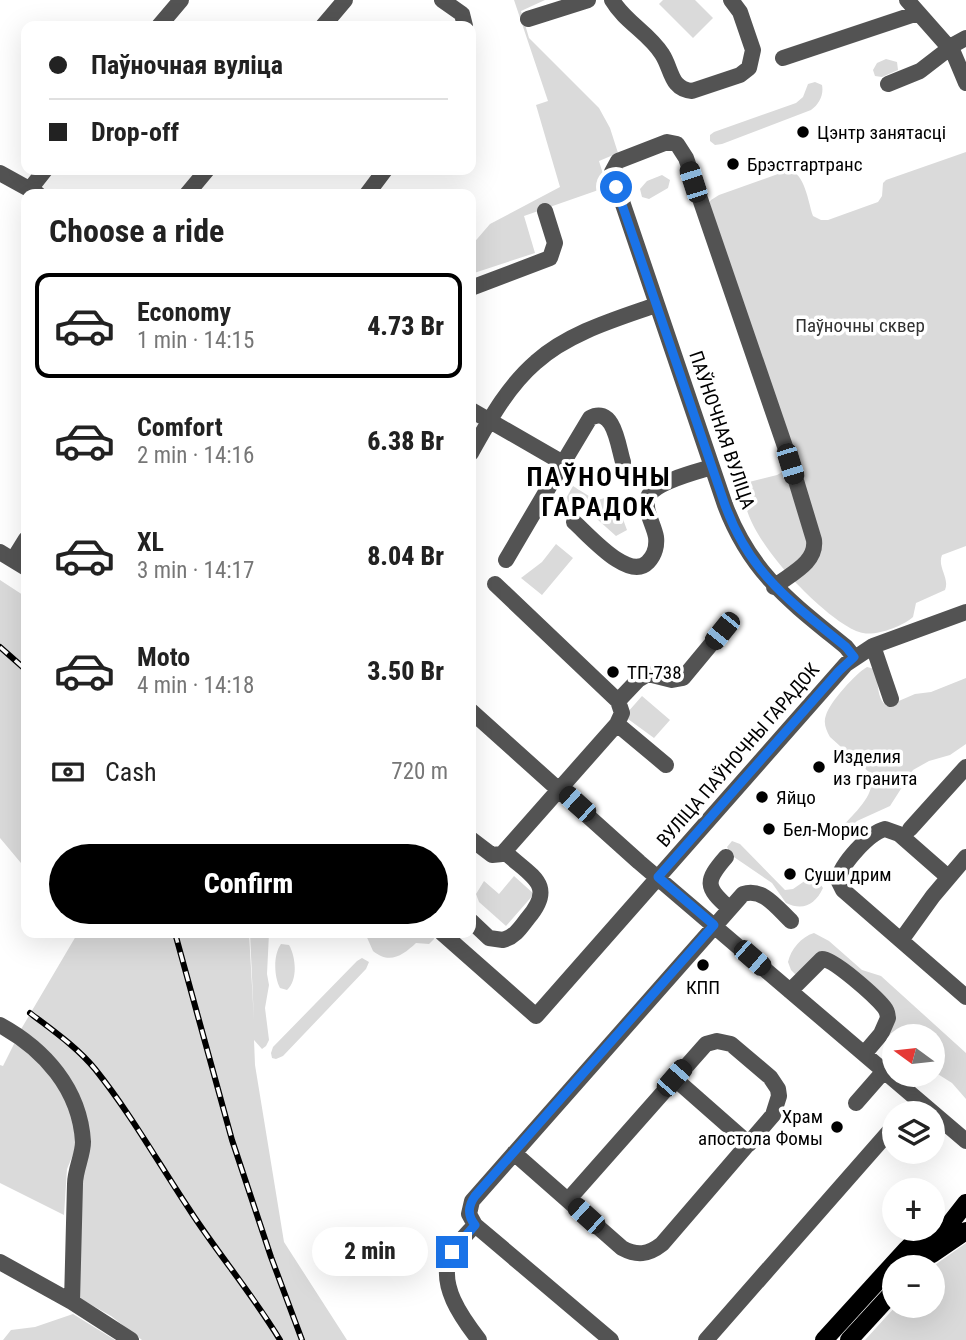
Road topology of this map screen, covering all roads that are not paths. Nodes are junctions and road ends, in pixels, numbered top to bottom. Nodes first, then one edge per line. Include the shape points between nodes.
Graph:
1 (181, 0) edge
2 (345, 0) edge
3 (442, 0) edge
4 (588, 0) edge
5 (612, 0) edge
6 (732, 0) edge
7 (907, 0) edge
8 (918, 13) junction
9 (528, 19) dead end
10 (163, 21) edge
11 (327, 21) edge
12 (463, 21) edge
13 (966, 38) edge
14 (950, 48) junction
15 (783, 58) dead end
16 (966, 83) edge
17 (888, 84) dead end
18 (0, 173) edge
19 (203, 175) edge
20 (382, 175) edge
21 (29, 189) edge
22 (191, 189) edge
23 (371, 189) edge
24 (545, 211) dead end
25 (476, 286) edge
26 (656, 305) junction
27 (476, 413) edge
28 (490, 420) junction
29 (476, 444) edge
30 (623, 462) dead end
31 (563, 463) junction
32 (712, 467) junction
33 (574, 522) dead end
34 (506, 560) dead end
35 (495, 584) dead end
36 (774, 587) junction
37 (966, 612) edge
38 (722, 631) dead end
39 (873, 646) junction
40 (854, 657) junction
41 (891, 699) dead end
42 (618, 701) junction
43 (476, 715) edge
44 (617, 724) junction
45 (666, 765) dead end
46 (966, 767) edge
47 (559, 788) junction
48 (910, 829) dead end
49 (476, 843) edge
50 (505, 852) junction
51 (726, 857) dead end
52 (959, 869) edge
53 (658, 877) junction
54 (729, 908) junction
55 (791, 921) dead end
56 (714, 925) junction
57 (476, 926) edge
58 (448, 938) edge
59 (902, 939) junction
60 (790, 991) junction
61 (966, 997) edge
62 (0, 1025) edge
63 (864, 1054) junction
64 (882, 1069) edge
65 (882, 1073) edge
66 (674, 1078) junction
67 (903, 1087) edge
68 (918, 1100) joint
69 (856, 1102) dead end
70 (882, 1140) edge
71 (966, 1142) edge
72 (749, 1144) junction
73 (514, 1153) junction
74 (966, 1193) edge
75 (568, 1200) junction
76 (966, 1203) edge
77 (945, 1213) edge
78 (475, 1225) junction
79 (966, 1231) edge
80 (915, 1241) edge
81 (925, 1255) edge
82 (931, 1255) edge
83 (0, 1262) edge
84 (72, 1301) junction
85 (882, 1303) edge
86 (131, 1340) edge
87 (479, 1340) edge
88 (611, 1340) edge
89 (706, 1340) edge
90 (824, 1340) edge
91 (849, 1340) edge

1 - 10 street
2 - 11 street
3 - 12 street
4 - 9 street
5 - 6 street via 659,50 675,84 692,91 749,68 752,50 743,18
7 - 8 street
8 - 14 street
8 - 15 street
13 - 14 street
14 - 16 street
14 - 17 street via 920,72
18 - 21 street
19 - 22 street
20 - 23 street
24 - 25 street via 555,243 550,258
26 - 28 street via 550,351 516,382
26 - 32 street, ПАЎНОЧНАЯ ВУЛІЦА
26 - 36 street, ПАЎНОЧНАЯ ВУЛІЦА via 613,167 667,142 677,144 684,154 814,540 811,559
27 - 28 street
28 - 29 street
28 - 31 street
30 - 31 street via 611,422 598,414 588,420
31 - 34 street
32 - 33 street via 650,493 647,506 656,546 641,566 620,562
32 - 36 street, ПАЎНОЧНАЯ ВУЛІЦА via 738,537
35 - 42 street
36 - 40 street, ПАЎНОЧНАЯ ВУЛІЦА
37 - 39 street, ВУЛІЦА ПАЎНОЧНЫ ГАРАДОК
38 - 42 street via 683,678 648,674
39 - 40 street, ВУЛІЦА ПАЎНОЧНЫ ГАРАДОК
39 - 41 street
40 - 53 street, ВУЛІЦА ПАЎНОЧНЫ ГАРАДОК
42 - 44 street via 622,713
43 - 47 street
44 - 45 street
44 - 47 street
46 - 48 street
47 - 50 street
47 - 53 street
49 - 50 street via 492,855
50 - 57 street via 539,884 540,903 516,933 503,940 489,938
51 - 54 street via 713,872 710,884
52 - 59 street
52 - 59 street via 886,829 871,835 843,867 841,887
53 - 56 street
53 - 58 street, ВУЛІЦА ПАЎНОЧНЫ ГАРАДОК via 536,1016
54 - 55 street via 743,894 755,892
54 - 56 street
56 - 60 street
56 - 73 street
59 - 61 street
60 - 63 street
60 - 63 street via 818,960 833,962 888,1014 885,1029
62 - 84 street via 31,1044 58,1071 80,1125 83,1145 75,1170
63 - 64 street
65 - 69 street
66 - 72 street
66 - 72 street via 711,1041 737,1048 770,1077 778,1088 777,1110
66 - 75 street
67 - 68 street
68 - 71 street
70 - 89 street
72 - 75 street via 662,1244 646,1254 622,1248
73 - 75 street
73 - 78 street via 472,1201 469,1214
74 - 77 main road
76 - 81 main road
78 - 87 street via 452,1252 447,1273 449,1288
78 - 88 street
79 - 82 main road
80 - 90 main road
83 - 84 street
84 - 86 street
85 - 91 main road

